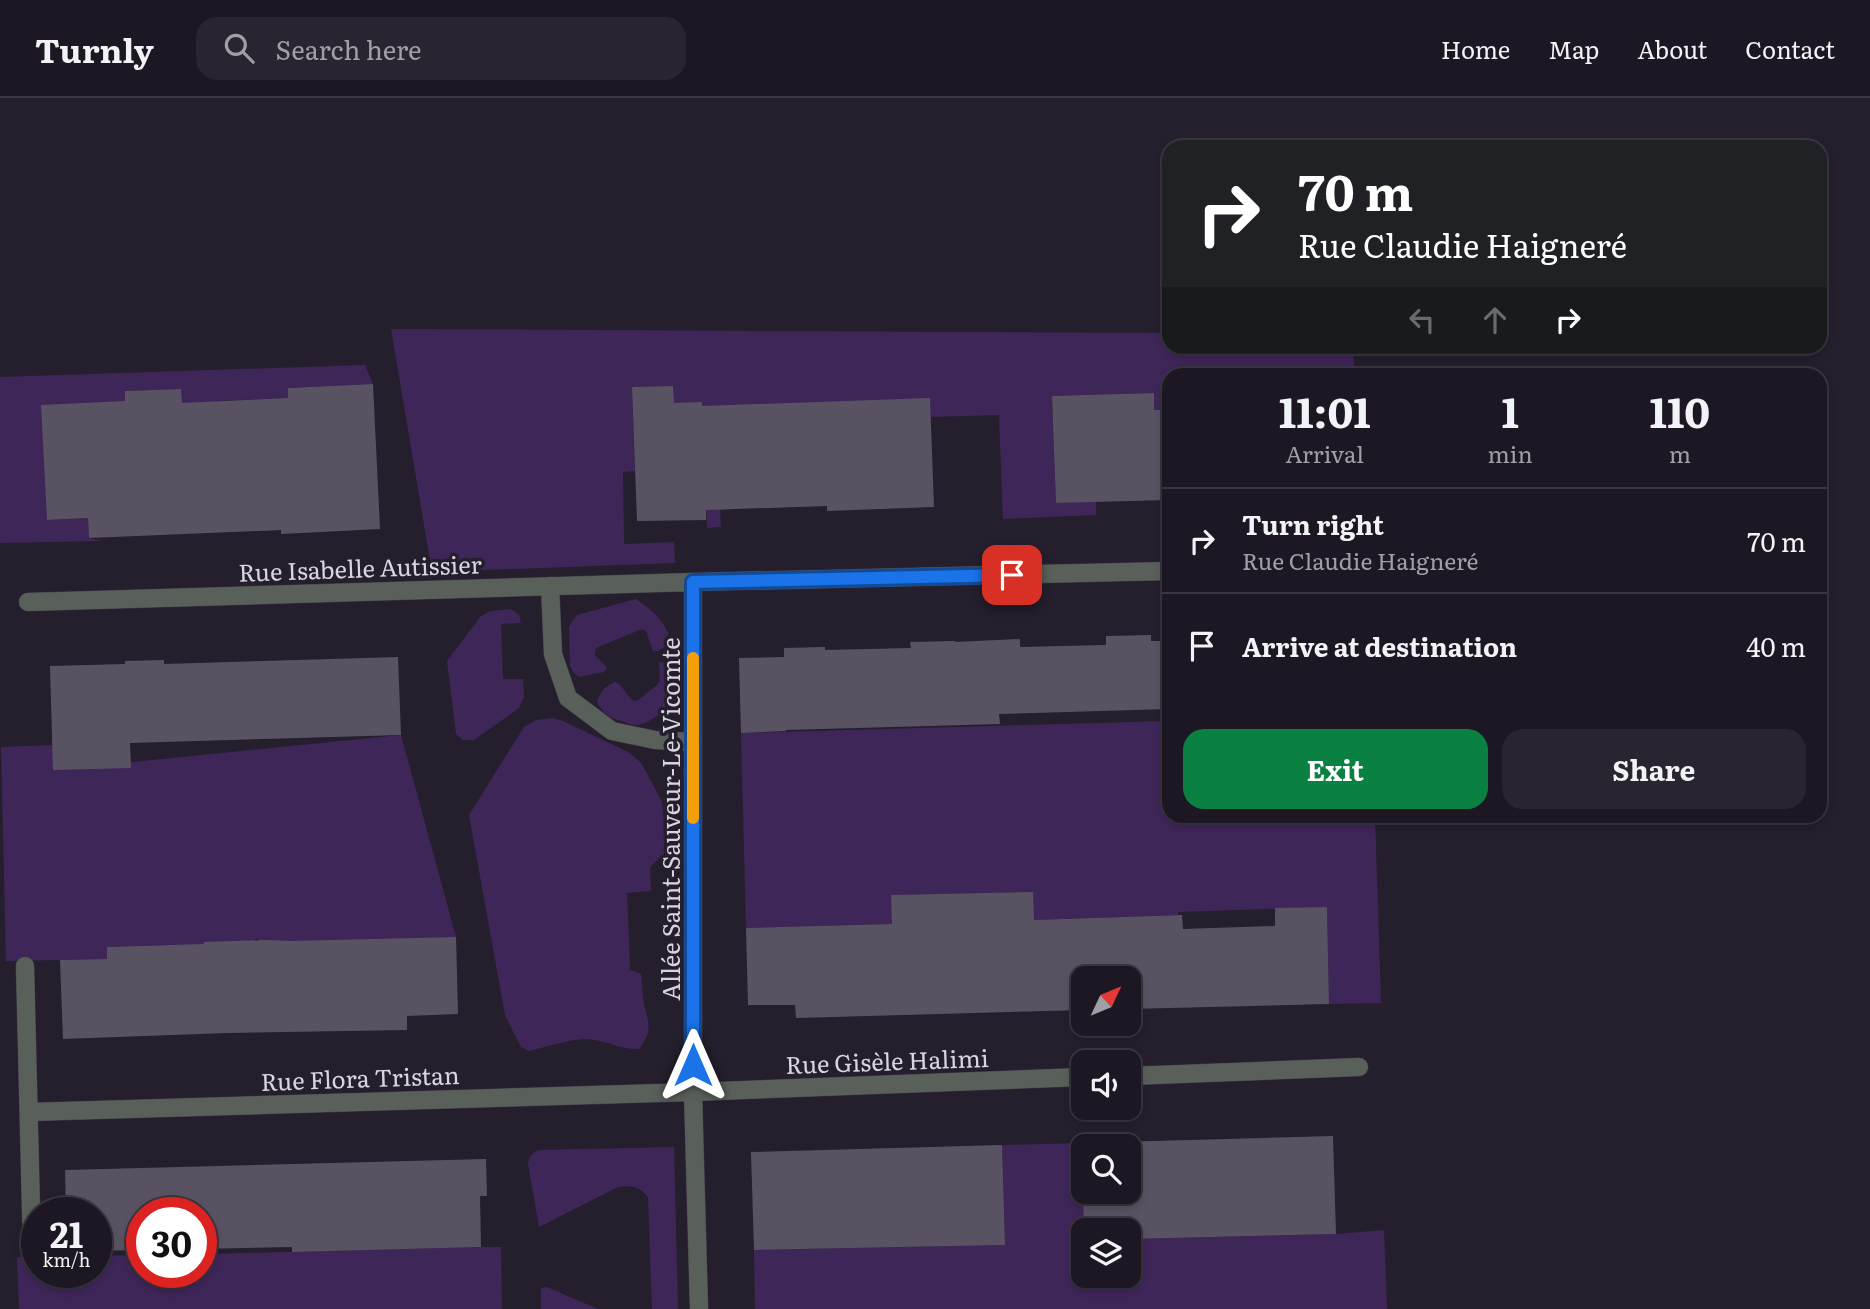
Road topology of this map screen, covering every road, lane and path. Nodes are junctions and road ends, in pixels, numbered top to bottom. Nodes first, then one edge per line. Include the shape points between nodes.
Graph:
1 (1162, 570) edge
2 (693, 582) junction
3 (550, 586) junction
4 (29, 602) dead end
5 (693, 742) junction
6 (25, 966) dead end
7 (1359, 1067) dead end
8 (1141, 1076) edge
9 (1071, 1077) edge
10 (693, 1092) junction
11 (29, 1112) junction
12 (31, 1197) edge
13 (699, 1309) edge

1 - 2 street, Rue Isabelle Autissier
2 - 3 street, Rue Isabelle Autissier
2 - 5 street, Allée Saint-Sauveur-Le-Vicomte
3 - 4 street, Rue Isabelle Autissier
3 - 5 street via 554,654 568,698 611,732
5 - 10 street, Allée Saint-Sauveur-Le-Vicomte
6 - 11 street
7 - 8 street
9 - 10 street, Rue Gisèle Halimi
10 - 11 street, Rue Flora Tristan
10 - 13 street, Allée Saint-Sauveur-Le-Vicomte
11 - 12 street

